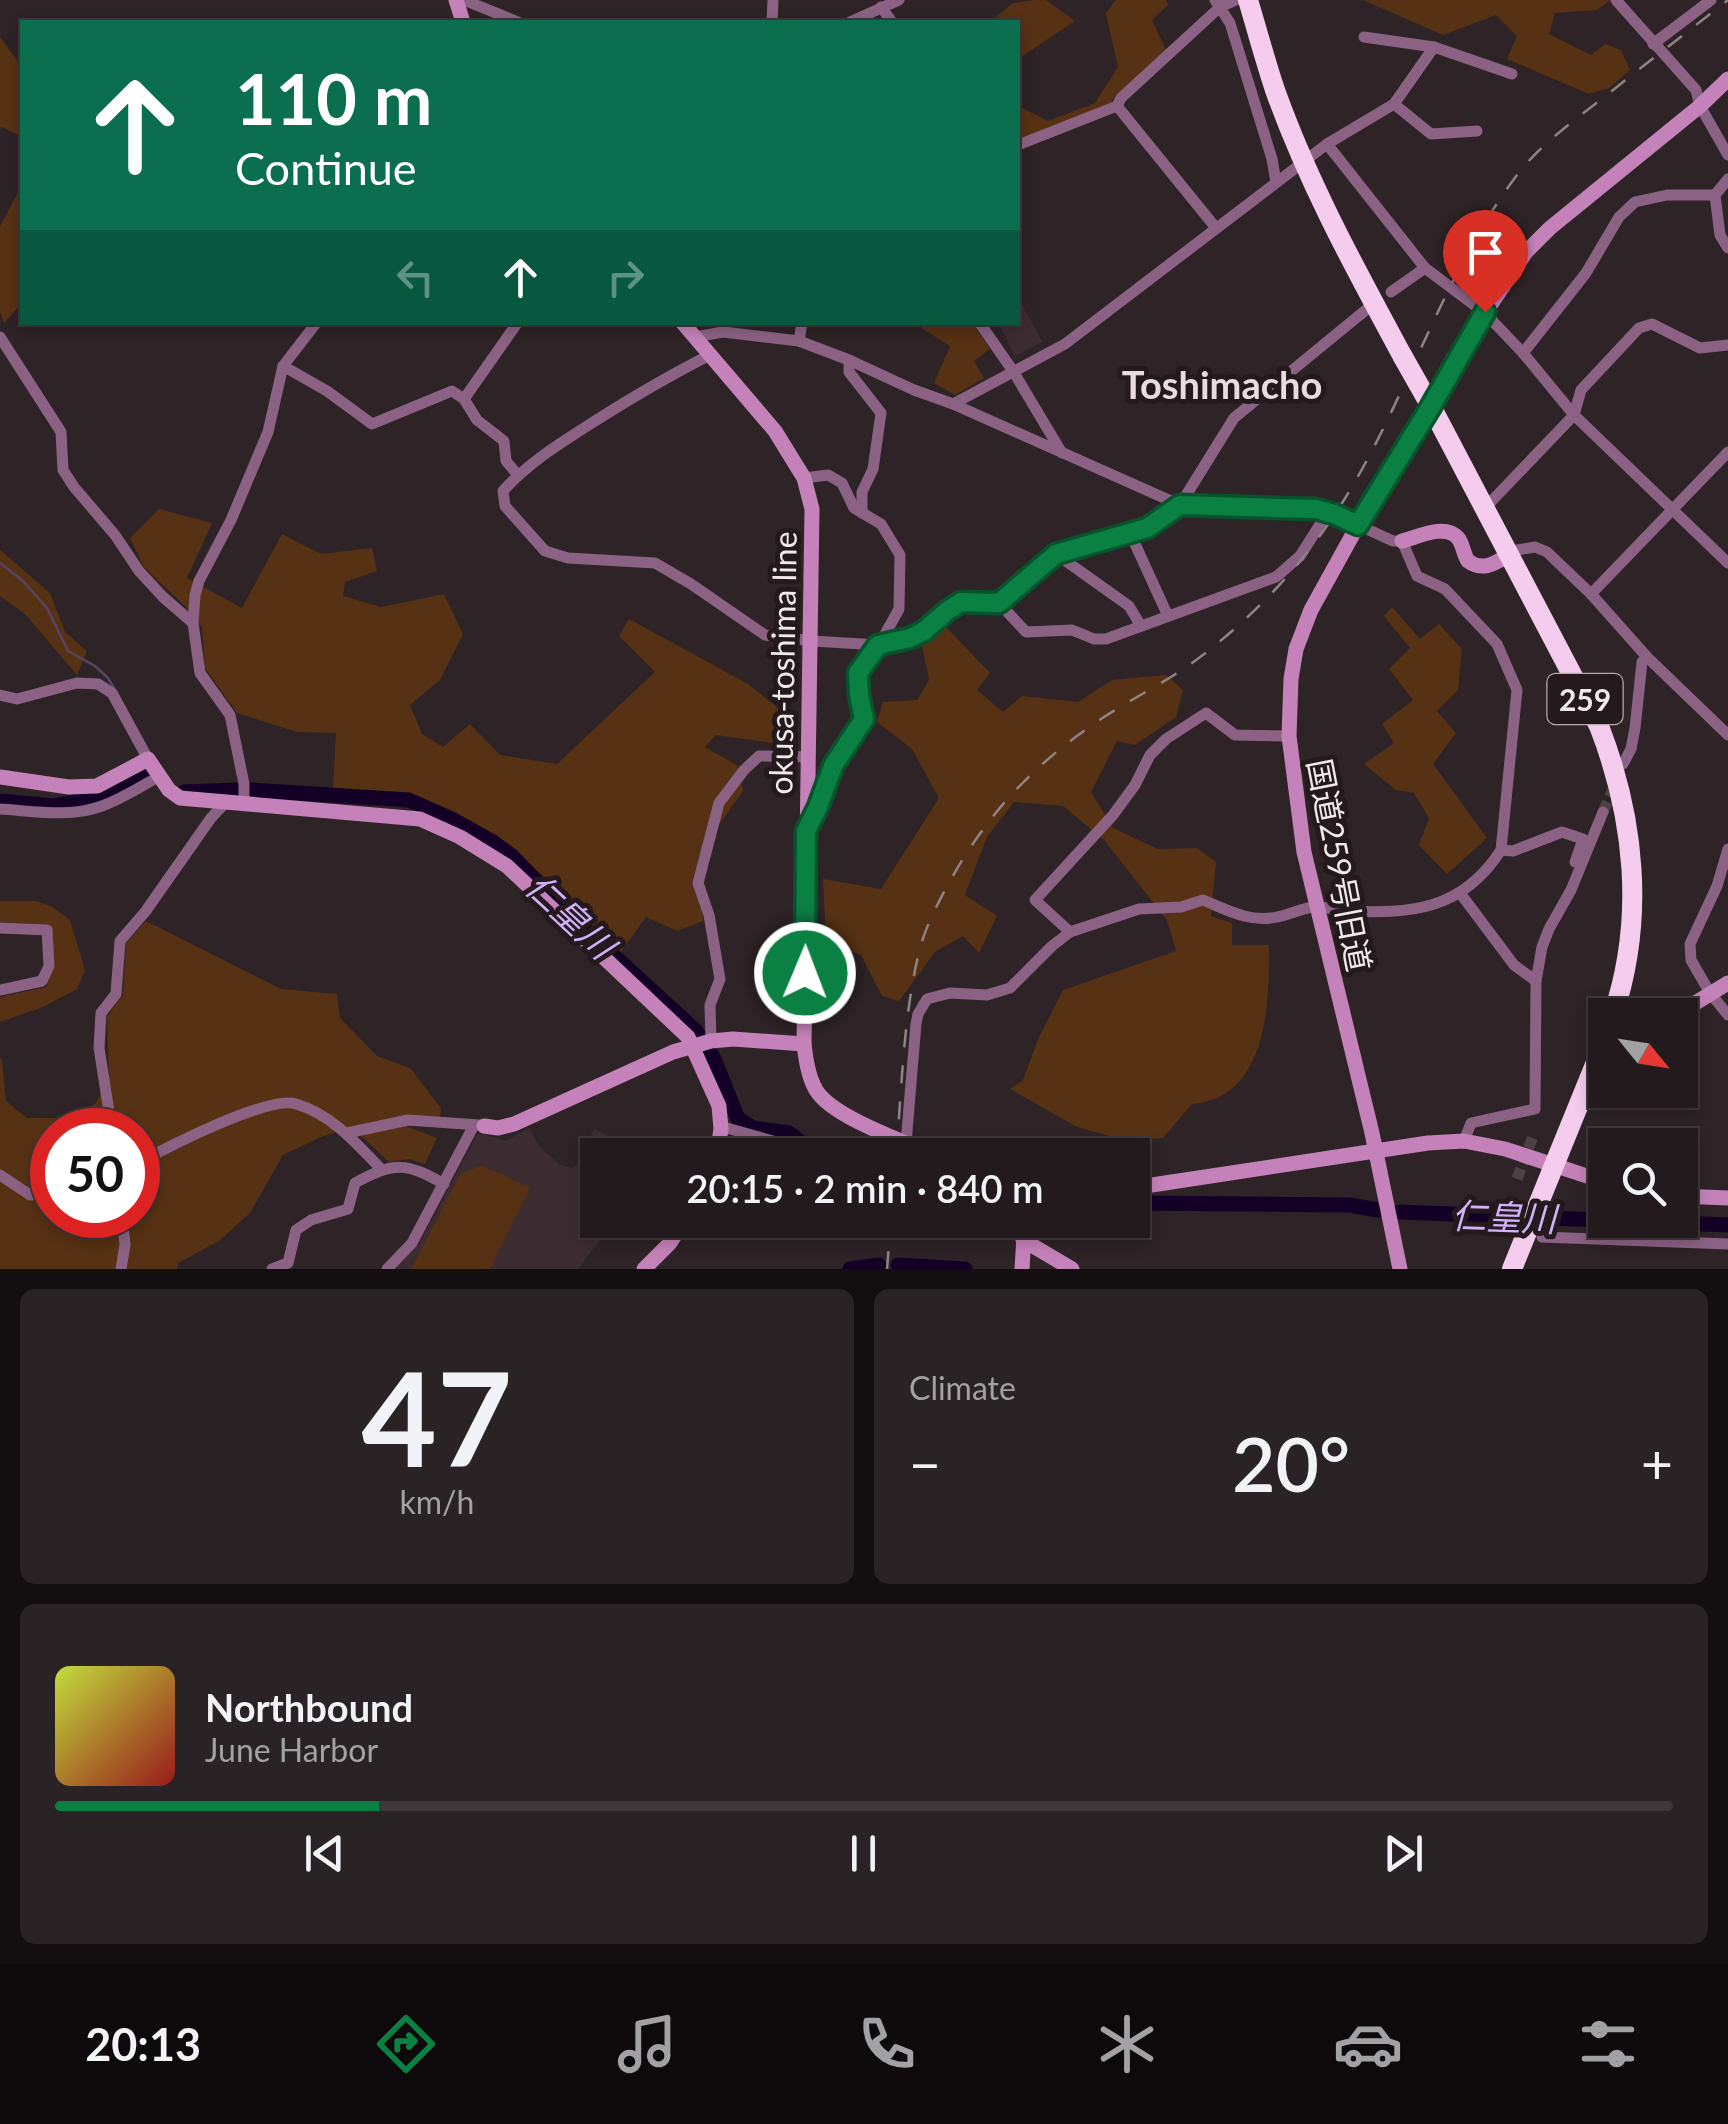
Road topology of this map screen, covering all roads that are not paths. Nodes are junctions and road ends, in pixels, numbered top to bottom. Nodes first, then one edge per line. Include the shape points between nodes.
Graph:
1 (464, 0) edge
2 (899, 0) edge
3 (1236, 0) edge
4 (1248, 0) edge
5 (1616, 0) edge
6 (1703, 2) edge
7 (1218, 4) edge
8 (881, 7) junction
9 (513, 20) edge
10 (854, 20) edge
11 (891, 20) edge
12 (1364, 37) dead end
13 (1653, 44) junction
14 (1434, 47) junction
15 (1512, 74) dead end
16 (1728, 80) edge
17 (1394, 104) junction
18 (1116, 106) junction
19 (1700, 106) junction
20 (1477, 130) dead end
21 (1020, 143) edge
22 (1328, 144) junction
23 (1728, 155) edge
24 (1304, 161) junction
25 (1728, 180) edge
26 (1276, 182) junction
27 (1715, 194) junction
28 (1216, 228) junction
29 (1728, 248) edge
30 (1425, 268) junction
31 (1391, 292) dead end
32 (1367, 309) dead end
33 (1485, 312) junction
34 (314, 325) edge
35 (516, 325) edge
36 (684, 325) edge
37 (802, 325) edge
38 (981, 325) edge
39 (0, 337) edge
40 (695, 338) junction
41 (799, 341) junction
42 (1728, 344) edge
43 (1523, 353) junction
44 (710, 355) junction
45 (849, 360) junction
46 (284, 366) junction
47 (1012, 371) junction
48 (464, 398) junction
49 (954, 404) junction
50 (1574, 414) junction
51 (1728, 452) edge
52 (1062, 454) junction
53 (518, 474) junction
54 (804, 478) junction
55 (1180, 505) junction
56 (1484, 509) junction
57 (1673, 510) junction
58 (1328, 512) junction
59 (862, 513) junction
60 (1358, 525) junction
61 (1130, 533) junction
62 (1402, 540) junction
63 (1056, 554) junction
64 (1509, 555) junction
65 (1728, 563) edge
66 (1591, 594) junction
67 (999, 603) junction
68 (1168, 616) junction
69 (193, 623) junction
70 (1141, 626) junction
71 (812, 641) junction
72 (878, 645) junction
73 (1647, 657) junction
74 (0, 695) edge
75 (1728, 734) edge
76 (1289, 736) junction
77 (809, 757) junction
78 (148, 760) junction
79 (1623, 764) dead end
80 (0, 777) edge
81 (158, 777) junction
82 (236, 802) junction
83 (0, 809) edge
84 (1603, 812) tunnel mouth
85 (806, 831) junction
86 (1728, 849) edge
87 (1501, 850) junction
88 (1571, 890) junction
89 (1460, 893) junction
90 (1315, 907) junction
91 (0, 928) edge
92 (1070, 932) junction
93 (1536, 981) junction
94 (1728, 983) edge
95 (0, 990) edge
96 (1710, 994) junction
97 (1618, 998) edge
98 (1698, 1001) edge
99 (1728, 1015) edge
100 (711, 1041) junction
101 (804, 1044) junction
102 (692, 1046) junction
103 (1588, 1082) edge
104 (108, 1108) edge
105 (479, 1125) junction
106 (721, 1128) junction
107 (347, 1133) junction
108 (720, 1138) edge
109 (760, 1138) edge
110 (895, 1138) edge
111 (906, 1138) edge
112 (1464, 1141) junction
113 (160, 1151) edge
114 (1375, 1151) junction
115 (1552, 1166) junction
116 (381, 1169) junction
117 (0, 1176) edge
118 (1588, 1177) edge
119 (444, 1184) junction
120 (1150, 1185) edge
121 (30, 1195) edge
122 (1698, 1197) edge
123 (1728, 1198) edge
124 (1536, 1233) junction
125 (124, 1238) edge
126 (673, 1238) edge
127 (1023, 1238) edge
128 (1036, 1238) edge
129 (1728, 1244) edge
130 (1022, 1263) edge
131 (121, 1269) edge
132 (272, 1269) edge
133 (388, 1269) edge
134 (644, 1269) edge
135 (1072, 1269) edge
136 (1400, 1269) edge
137 (1512, 1269) edge

1 - 9 street
2 - 8 street
3 - 7 street
4 - 24 highway, 259
5 - 13 street
6 - 13 street
7 - 18 street
7 - 26 street via 1230,24
8 - 10 street
8 - 11 street
12 - 14 street
13 - 19 street via 1696,90
14 - 15 street
14 - 17 street
16 - 19 street, 国道259号旧道
17 - 20 street via 1431,134
17 - 22 street
18 - 21 street
18 - 28 street
19 - 23 street
19 - 33 street, 国道259号旧道 via 1550,228
22 - 24 street
22 - 30 street
24 - 26 street
24 - 56 highway, 259, bridge
25 - 27 street
26 - 28 street
27 - 29 street
27 - 43 street via 1635,202
28 - 47 street via 1066,344
30 - 31 street
30 - 33 street
32 - 55 street via 1234,418
33 - 43 street
33 - 60 street, 国道259号旧道
34 - 46 street
35 - 48 street
36 - 40 street, okusa-toshima line
37 - 41 street
38 - 47 street
39 - 69 street via 61,432 63,470 74,487 151,584
40 - 41 street via 723,332
40 - 44 street, okusa-toshima line
41 - 45 street
42 - 50 street via 1700,348 1652,324 1639,328 1581,390
43 - 50 street
44 - 53 street via 660,380
44 - 54 street, okusa-toshima line via 775,431
45 - 49 street
45 - 59 street via 849,372 881,414
46 - 48 street via 372,424 452,391
46 - 69 street via 268,432 198,581
47 - 49 street
47 - 52 street
48 - 53 street via 477,420 504,441 506,461
49 - 52 street
50 - 56 street
50 - 57 street
51 - 57 street
52 - 55 street
53 - 71 street via 503,491 506,506 545,551 655,563 765,635
54 - 59 street via 828,475 842,483
54 - 71 street, okusa-toshima line via 812,510
55 - 58 street
55 - 61 street
56 - 64 highway, 259
57 - 65 street
57 - 66 street
58 - 60 street
58 - 68 street via 1300,556 1276,577
59 - 72 street via 881,524 900,554 899,608
60 - 62 street
60 - 76 street, 国道259号旧道 via 1296,649
61 - 63 street
61 - 68 street
62 - 64 street via 1448,532 1460,540 1468,561 1481,567
62 - 87 street via 1417,576 1445,589 1498,644 1517,690
63 - 67 street
63 - 70 street via 1130,606
64 - 66 street via 1535,546
64 - 97 highway, 259 via 1600,726 1622,795 1634,905
66 - 73 street
67 - 70 street via 1026,632 1072,630 1106,639
67 - 72 street via 961,602 924,631
68 - 70 street
69 - 82 street via 200,672 230,715 244,784
71 - 72 street
71 - 77 street, okusa-toshima line
72 - 85 street via 858,673 864,719 833,766
73 - 75 street
73 - 79 street
74 - 78 street via 17,699 98,684 112,693
76 - 90 street, 国道259号旧道
76 - 92 street via 1235,735 1206,713 1166,739 1114,815 1035,900
77 - 85 street, okusa-toshima line
77 - 100 street via 758,756 719,804 698,883 720,979 710,1005
78 - 80 street via 97,786
78 - 81 street
81 - 82 street via 180,798
81 - 83 street via 89,810
82 - 102 street via 420,819 460,837 507,866
82 - 104 street via 211,818 120,941 116,994 100,1014
84 - 88 street
85 - 101 street, okusa-toshima line
86 - 96 street via 1690,944 1691,960
87 - 88 street via 1562,832 1583,839 1567,882
87 - 89 street
88 - 93 street via 1549,928
89 - 90 street via 1405,912
89 - 93 street via 1514,965
90 - 92 street via 1264,919 1203,900 1139,909
90 - 114 street, 国道259号旧道
91 - 95 street via 47,930 49,966 42,980
92 - 111 street via 1010,988 927,999 916,1024
93 - 112 street via 1535,1110 1471,1123
94 - 96 street
96 - 98 street
96 - 99 street
100 - 101 street
100 - 102 street
101 - 110 street, okusa-toshima line via 806,1066 827,1103
102 - 105 street via 514,1124
102 - 106 street via 719,1106
103 - 115 highway
105 - 107 street via 408,1120
105 - 119 street
106 - 108 street
106 - 109 street
107 - 113 street via 292,1102 254,1110
107 - 116 street
112 - 114 street
112 - 115 street
114 - 120 street
114 - 136 street, 国道259号旧道
115 - 118 street
115 - 124 highway
116 - 119 street via 415,1168
116 - 132 street via 355,1183 348,1208 296,1230 288,1263
117 - 121 street
119 - 133 street via 412,1243
122 - 123 street
124 - 129 street
124 - 137 highway
125 - 131 street
126 - 134 street
127 - 130 street
128 - 135 street

